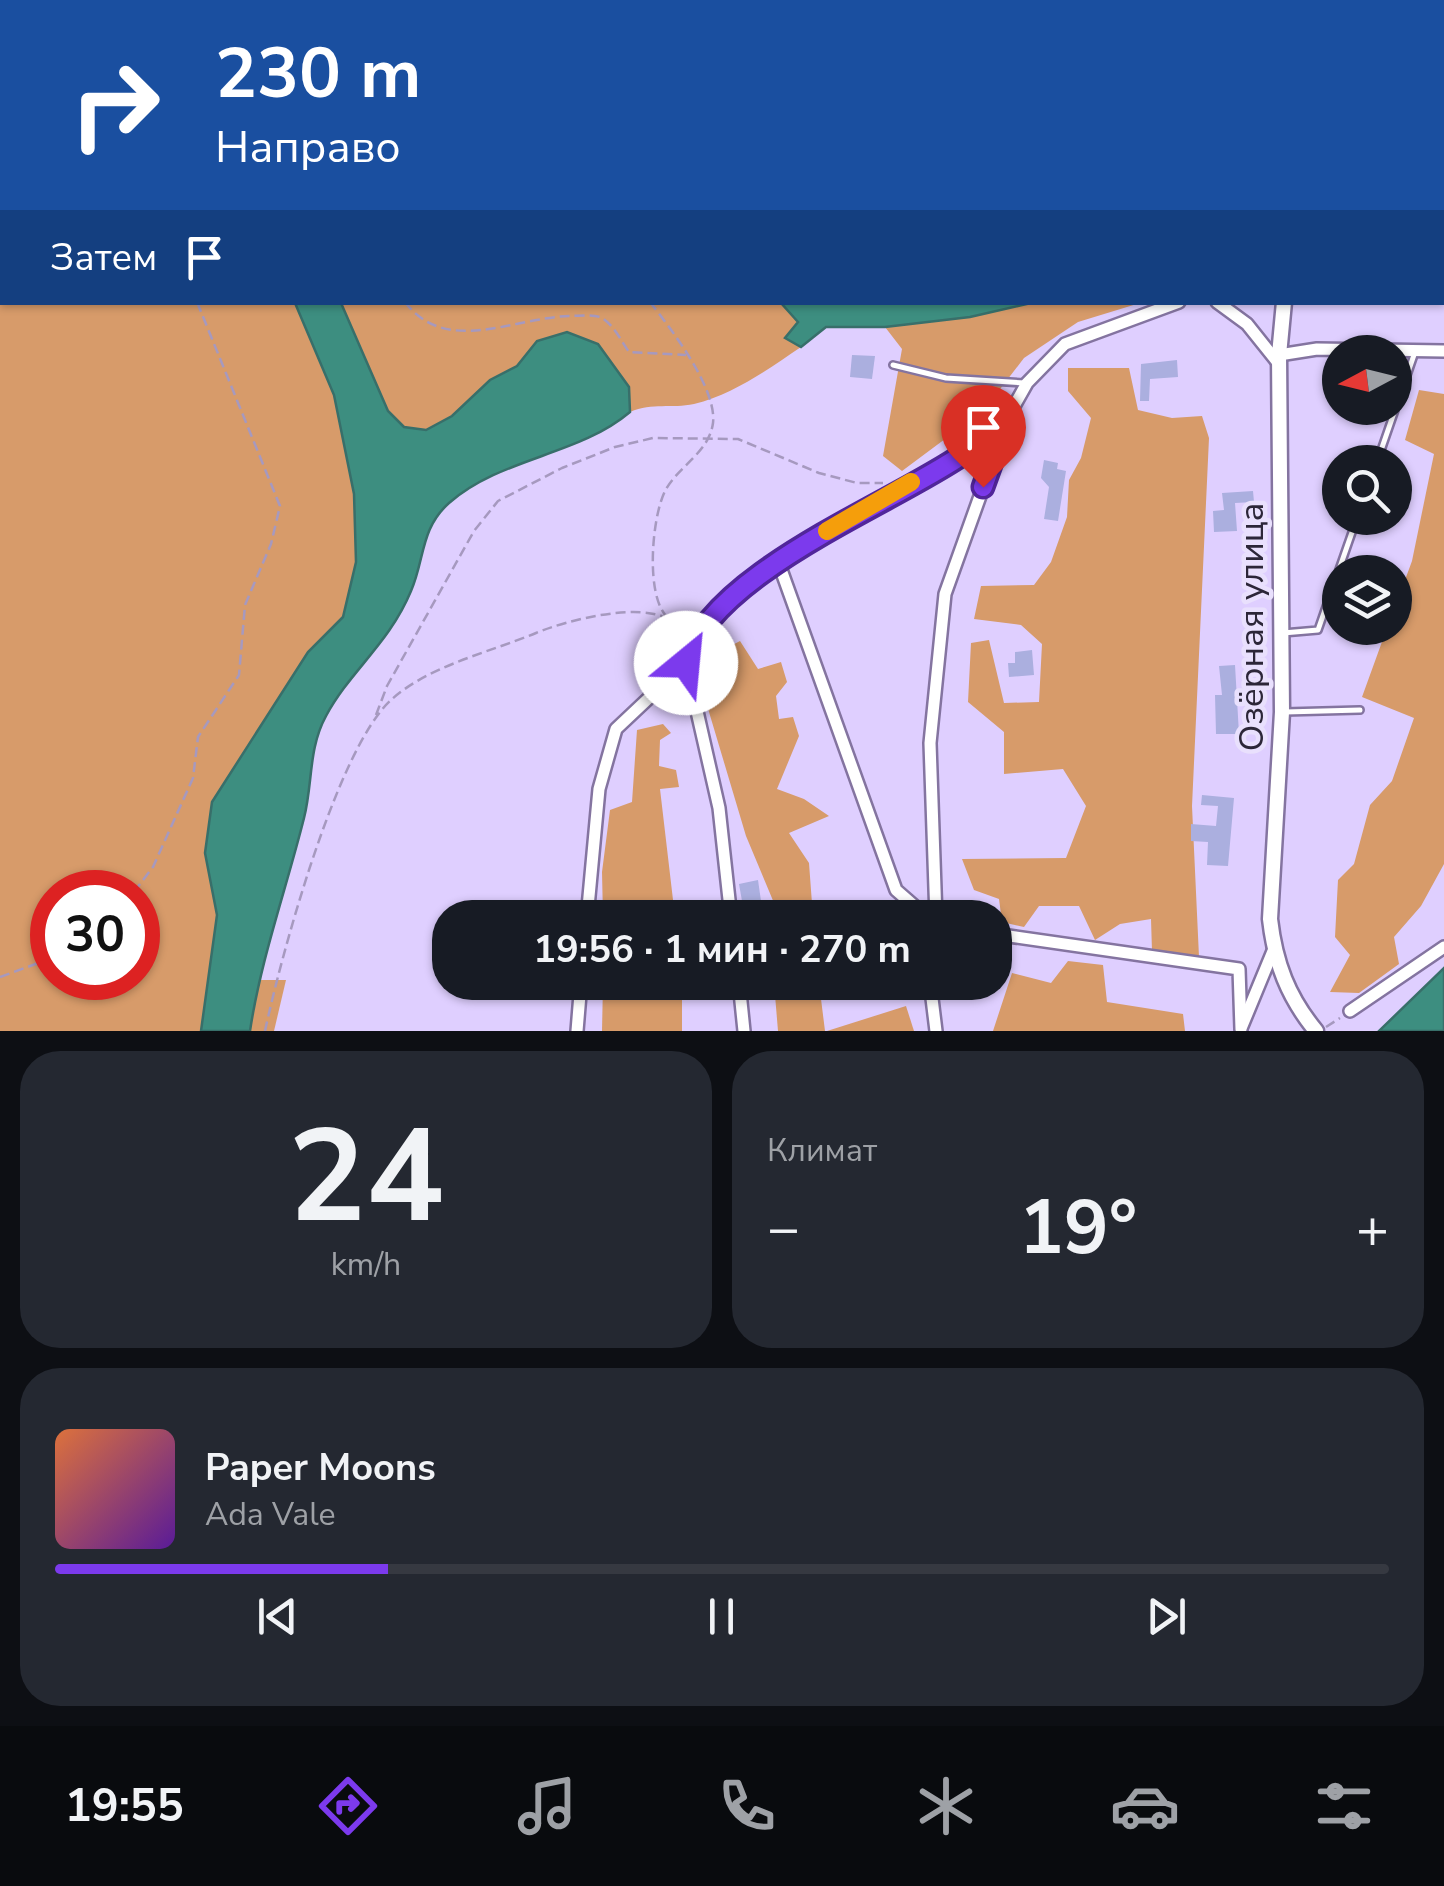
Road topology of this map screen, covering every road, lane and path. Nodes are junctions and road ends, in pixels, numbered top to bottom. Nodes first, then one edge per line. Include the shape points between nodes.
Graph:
1 (198, 305) edge
2 (407, 305) edge
3 (652, 305) edge
4 (1172, 305) edge
5 (1221, 305) edge
6 (1284, 305) edge
7 (1416, 350) junction
8 (1444, 351) edge
9 (686, 355) junction
10 (1279, 360) junction
11 (893, 364) dead end
12 (1027, 384) junction
13 (1009, 415) junction
14 (709, 440) junction
15 (1382, 445) edge
16 (909, 483) junction
17 (1352, 535) edge
18 (779, 564) junction
19 (668, 618) junction
20 (698, 630) junction
21 (1283, 633) junction
22 (686, 663) junction
23 (1360, 710) dead end
24 (1282, 712) junction
25 (376, 715) junction
26 (152, 870) edge
27 (590, 900) edge
28 (729, 900) edge
29 (907, 900) edge
30 (935, 900) edge
31 (1012, 936) edge
32 (1444, 947) edge
33 (1274, 951) junction
34 (30, 966) edge
35 (0, 977) edge
36 (580, 1000) edge
37 (741, 1000) edge
38 (932, 1000) edge
39 (1350, 1012) joint
40 (1241, 1030) edge
41 (266, 1031) edge
42 (577, 1031) edge
43 (744, 1031) edge
44 (936, 1031) edge
45 (1318, 1031) edge

1 - 26 path via 280,506 245,606 239,675 198,737 193,778
2 - 9 path via 442,332 596,315 630,352
3 - 9 path
4 - 12 street via 1066,344
5 - 10 street
6 - 10 street, Озёрная улица
7 - 8 street
7 - 10 street via 1317,349
7 - 15 lane
9 - 14 path via 714,418
10 - 21 street, Озёрная улица
11 - 12 lane via 946,378
12 - 13 street
13 - 16 street via 961,456
13 - 30 street via 945,594 930,743
14 - 16 path via 738,440 856,483
14 - 19 path via 665,491 657,522 652,561 657,602
14 - 25 path via 653,438 614,447 498,502 443,581
16 - 18 street
17 - 21 lane via 1318,630
18 - 20 street
18 - 29 street via 896,890
19 - 20 path
19 - 25 path via 655,611 546,628 428,676
20 - 22 street
21 - 24 street, Озёрная улица
22 - 27 street via 616,729 599,789
22 - 28 street via 719,808
23 - 24 lane
24 - 33 street, Озёрная улица via 1270,919
25 - 41 path via 296,902
31 - 40 street via 1239,969
32 - 39 street
33 - 40 street, Озёрная улица
33 - 45 street, Озёрная улица via 1298,1008
34 - 35 path
36 - 42 street
37 - 43 street
38 - 44 street
39 - 45 path

